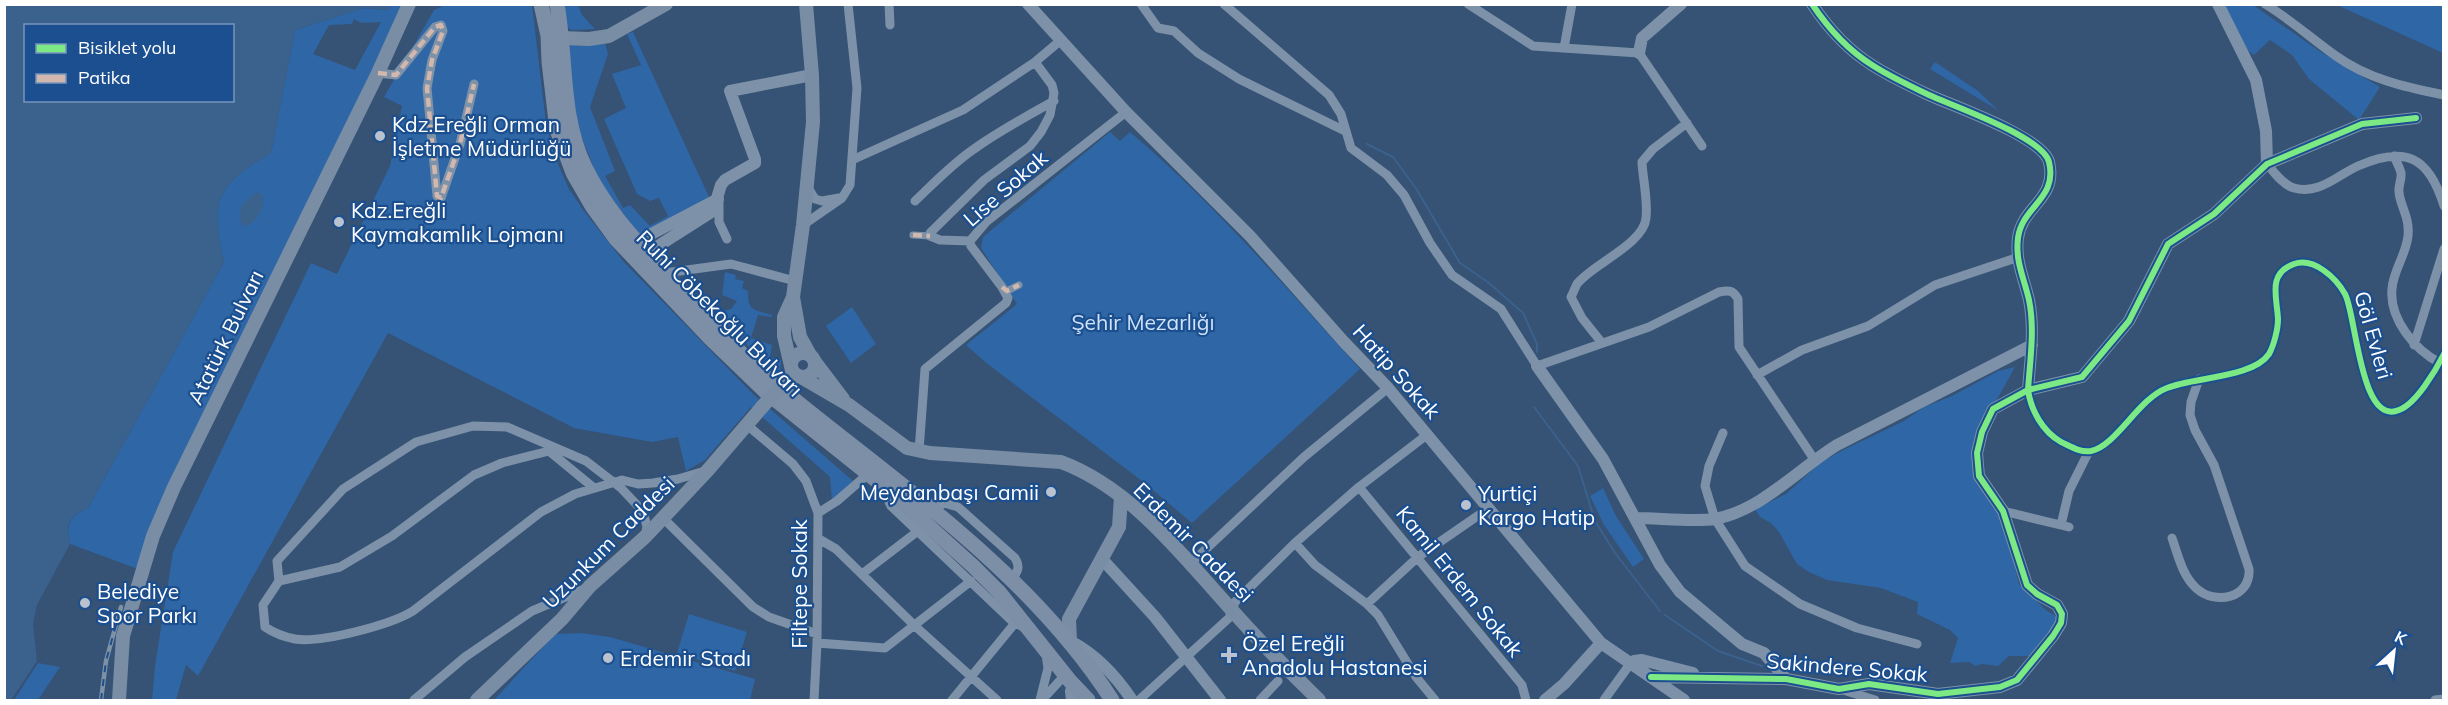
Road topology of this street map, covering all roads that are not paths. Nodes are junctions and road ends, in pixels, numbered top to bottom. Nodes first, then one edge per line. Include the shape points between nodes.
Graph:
1 (409, 4) edge
2 (542, 4) edge
3 (557, 4) edge
4 (666, 4) edge
5 (796, 4) edge
6 (806, 4) edge
7 (848, 4) edge
8 (889, 4) edge
9 (1028, 4) edge
10 (1141, 4) edge
11 (1224, 4) edge
12 (1468, 4) edge
13 (1572, 4) edge
14 (1681, 4) edge
15 (1812, 4) edge
16 (2218, 4) edge
17 (2265, 4) edge
18 (890, 25) dead end
19 (555, 37) junction
20 (1061, 40) junction
21 (1564, 48) junction
22 (1639, 53) junction
23 (811, 59) junction
24 (1035, 62) junction
25 (378, 73) junction
26 (812, 75) junction
27 (474, 84) dead end
28 (2444, 94) edge
29 (1054, 101) junction
30 (1126, 112) junction
31 (2416, 118) dead end
32 (1687, 123) junction
33 (1344, 131) junction
34 (1702, 146) dead end
35 (2394, 156) junction
36 (852, 160) junction
37 (2267, 164) junction
38 (807, 186) junction
39 (842, 198) junction
40 (719, 199) junction
41 (915, 201) dead end
42 (2444, 206) edge
43 (803, 225) junction
44 (913, 235) dead end
45 (930, 236) junction
46 (727, 238) dead end
47 (970, 241) junction
48 (642, 248) junction
49 (2444, 249) edge
50 (2016, 258) junction
51 (665, 273) junction
52 (795, 280) junction
53 (1019, 285) dead end
54 (1002, 287) junction
55 (793, 297) junction
56 (1602, 343) junction
57 (2032, 345) junction
58 (2414, 345) junction
59 (2442, 358) edge
60 (812, 359) junction
61 (1537, 366) junction
62 (794, 373) junction
63 (1757, 375) junction
64 (2199, 379) junction
65 (1388, 388) junction
66 (2028, 390) junction
67 (849, 405) junction
68 (747, 424) junction
69 (1723, 433) dead end
70 (1428, 434) junction
71 (919, 451) junction
72 (2089, 452) junction
73 (1814, 459) junction
74 (708, 470) junction
75 (868, 474) junction
76 (613, 482) junction
77 (594, 488) junction
78 (1359, 488) junction
79 (892, 494) junction
80 (1121, 497) junction
81 (1489, 508) junction
82 (2003, 511) junction
83 (818, 513) junction
84 (1142, 514) junction
85 (663, 518) junction
86 (1636, 518) junction
87 (1715, 519) junction
88 (1119, 527) junction
89 (918, 531) junction
90 (645, 537) junction
91 (2172, 538) dead end
92 (819, 539) junction
93 (1295, 543) junction
94 (1418, 557) junction
95 (1102, 559) junction
96 (1190, 564) junction
97 (861, 574) junction
98 (279, 581) junction
99 (971, 581) junction
100 (590, 586) junction
101 (1367, 604) junction
102 (1232, 611) junction
103 (1015, 623) junction
104 (915, 626) junction
105 (1032, 632) junction
106 (1067, 637) junction
107 (817, 639) junction
108 (1601, 643) junction
109 (1917, 644) dead end
110 (1050, 657) junction
111 (1083, 657) junction
112 (1187, 657) junction
113 (1630, 664) junction
114 (1651, 677) junction
115 (1708, 677) junction
116 (971, 678) junction
117 (1785, 680) junction
118 (1278, 681) dead end
119 (1070, 687) edge
120 (1839, 689) junction
121 (2444, 699) edge
122 (119, 700) edge
123 (414, 700) edge
124 (477, 700) edge
125 (814, 700) edge
126 (952, 700) edge
127 (997, 700) edge
128 (1041, 700) edge
129 (1088, 700) edge
130 (1112, 700) edge
131 (1132, 700) edge
132 (1139, 700) edge
133 (1220, 700) edge
134 (1260, 700) edge
135 (1319, 700) edge
136 (1435, 700) edge
137 (1526, 700) edge
138 (1545, 700) edge
139 (1605, 700) edge
140 (1684, 700) edge
141 (1875, 700) edge
142 (2435, 700) edge

1 - 25 main road, Atatürk Bulvarı
2 - 19 main road, Ruhi Cöbekoğlu Bulvarı
3 - 19 main road, Ruhi Cöbekoğlu Bulvarı
4 - 19 main road via 609,36
5 - 23 main road
6 - 23 main road
7 - 36 street via 857,88
8 - 18 street
9 - 20 street, Hatip Sokak
10 - 33 street via 1158,28 1174,31 1198,53 1239,79
11 - 33 street via 1329,95 1341,114
12 - 21 street via 1533,46
13 - 21 street
14 - 22 street via 1642,38
15 - 50 street via 1854,53 1928,95 2027,140 2049,159 2050,187 2024,220
16 - 37 street via 2256,80 2266,131
17 - 28 street via 2370,76
19 - 48 main road, Ruhi Cöbekoğlu Bulvarı via 569,128 585,167 623,228
19 - 75 main road, Ruhi Cöbekoğlu Bulvarı via 549,62 557,130 573,173 592,206 672,298 758,385
20 - 24 street
20 - 30 street, Hatip Sokak
21 - 22 street
22 - 32 street
23 - 26 main road
24 - 29 street via 1052,85
24 - 36 street via 963,111
25 - 27 street via 396,75 435,27 441,25 443,31 427,88 436,196 441,198 460,144
25 - 122 main road, Atatürk Bulvarı via 153,536 123,636
26 - 38 main road via 813,122
26 - 40 street via 730,91 756,161 725,180
29 - 41 street via 973,149
29 - 45 street via 1050,116 1030,146 984,180 933,228
30 - 47 street, Lise Sokak via 986,222
30 - 65 street, Hatip Sokak via 1250,236
31 - 37 street via 2362,124
32 - 34 street
32 - 56 street via 1642,162 1647,198 1646,221 1639,232 1577,284 1571,297
33 - 61 street via 1351,148 1387,175 1404,195 1452,275 1501,309
35 - 37 street via 2356,167 2309,190 2292,188
35 - 42 street via 2425,166 2437,183
35 - 58 street via 2401,173 2398,192 2408,234 2392,289 2393,304
36 - 39 street via 850,185
37 - 66 street via 2214,214 2168,244 2129,321 2082,377
38 - 39 street via 815,199
38 - 43 main road
39 - 43 street
40 - 46 street via 719,222
40 - 48 street via 713,211
43 - 52 main road
44 - 45 street
45 - 47 street
47 - 54 street, Lise Sokak
48 - 51 main road, Ruhi Cöbekoğlu Bulvarı
49 - 58 street
50 - 57 street via 2029,301
50 - 63 street via 1935,285 1868,326 1802,350
51 - 52 street via 731,264
51 - 106 main road, Ruhi Cöbekoğlu Bulvarı via 775,384 933,510
52 - 55 main road
53 - 54 street via 1007,291
54 - 71 street via 1007,294 1006,303 925,369
55 - 60 main road, Erdemir Caddesi via 800,337
55 - 62 main road via 784,317 784,336
56 - 61 street
56 - 63 street via 1649,327 1728,290 1738,299 1739,347
57 - 66 street
57 - 73 street
58 - 59 street via 2426,356
59 - 64 street, Göl Evleri via 2411,402 2401,410 2385,411 2378,405 2356,351 2347,296 2323,270 2296,263 2281,271 2274,284 2278,320 2269,353 2242,370
60 - 62 main road, Uzunkum Caddesi via 812,373
60 - 62 main road via 799,354 793,359
60 - 67 main road, Erdemir Caddesi
61 - 86 street via 1604,459
62 - 67 main road, Erdemir Caddesi
62 - 68 main road, Uzunkum Caddesi, bridge
63 - 73 street
64 - 72 street, Göl Evleri via 2165,388 2143,404 2102,446
64 - 91 street via 2190,416 2214,465 2250,580 2232,596 2217,599 2204,594 2185,574
65 - 70 street, Hatip Sokak
65 - 96 street via 1304,458
66 - 72 street via 2038,421 2056,439
66 - 82 street via 1993,409 1977,453 1978,476
67 - 71 main road, Erdemir Caddesi via 901,445
68 - 74 main road, Uzunkum Caddesi
68 - 83 street, Filtepe Sokak via 793,464 806,481
69 - 87 street via 1705,486
70 - 78 street
70 - 81 street, Hatip Sokak
71 - 80 main road, Erdemir Caddesi via 1061,462
72 - 82 street via 2069,490 2065,526
73 - 87 street via 1748,506
74 - 76 street via 665,482
74 - 85 main road, Uzunkum Caddesi
75 - 79 main road, Ruhi Cöbekoğlu Bulvarı
75 - 83 street
76 - 77 street
76 - 90 street via 644,515
76 - 98 street via 586,461 507,427 472,426 416,442 343,489 278,561
77 - 98 street via 549,451 502,463 474,475 392,536 340,567
77 - 98 street via 541,512 412,611 389,623 319,638 297,639 274,633 265,627 262,604
78 - 93 street
78 - 94 street, Kamil Erdem Sokak
79 - 89 street via 891,506
79 - 105 main road, Ruhi Cöbekoğlu Bulvarı via 973,566
80 - 84 main road, Erdemir Caddesi
80 - 88 main road
81 - 94 street
81 - 108 street, Hatip Sokak
82 - 120 street, Sakindere Sokak via 2027,585 2057,605 2062,614 2061,623 2017,680 2000,687 1938,694 1869,684
83 - 92 street, Filtepe Sokak
84 - 88 main road
84 - 96 main road, Erdemir Caddesi
85 - 90 main road, Uzunkum Caddesi
85 - 107 street via 753,607
86 - 87 street
86 - 117 street via 1660,565 1680,592 1742,644 1764,653
87 - 109 street via 1745,566 1800,604 1857,628
88 - 95 main road
89 - 97 street
89 - 99 street
90 - 100 main road, Uzunkum Caddesi
92 - 97 street via 836,549
92 - 107 street, Filtepe Sokak
93 - 101 street via 1315,565
93 - 102 street via 1235,602
94 - 101 street
94 - 137 street, Kamil Erdem Sokak via 1522,686
95 - 106 main road via 1069,619
95 - 112 street
96 - 102 main road, Erdemir Caddesi
97 - 104 street
99 - 103 street
99 - 104 street
100 - 123 street via 532,611 465,657
100 - 124 main road, Uzunkum Caddesi via 562,619
101 - 136 street
102 - 112 street
102 - 135 main road, Erdemir Caddesi
103 - 105 street
103 - 116 street
104 - 107 street via 885,648
104 - 116 street
105 - 110 main road, Ruhi Cöbekoğlu Bulvarı
106 - 110 main road
106 - 111 main road, Ruhi Cöbekoğlu Bulvarı
106 - 131 street via 1091,652
107 - 125 street, Filtepe Sokak
108 - 113 street, Hatip Sokak
108 - 138 street
110 - 119 main road, Ruhi Cöbekoğlu Bulvarı
110 - 128 street
111 - 119 main road
111 - 130 main road, Ruhi Cöbekoğlu Bulvarı
112 - 132 street
112 - 133 street
113 - 114 street, Hatip Sokak
113 - 115 street, Sakindere Sokak via 1642,660
113 - 139 street
114 - 115 street, Sakindere Sokak
114 - 140 street, Hatip Sokak
115 - 117 street, Sakindere Sokak
116 - 126 street
116 - 127 street
117 - 120 street, Sakindere Sokak
118 - 134 street
119 - 128 street
119 - 129 main road, Ruhi Cöbekoğlu Bulvarı
120 - 141 street
121 - 142 street

